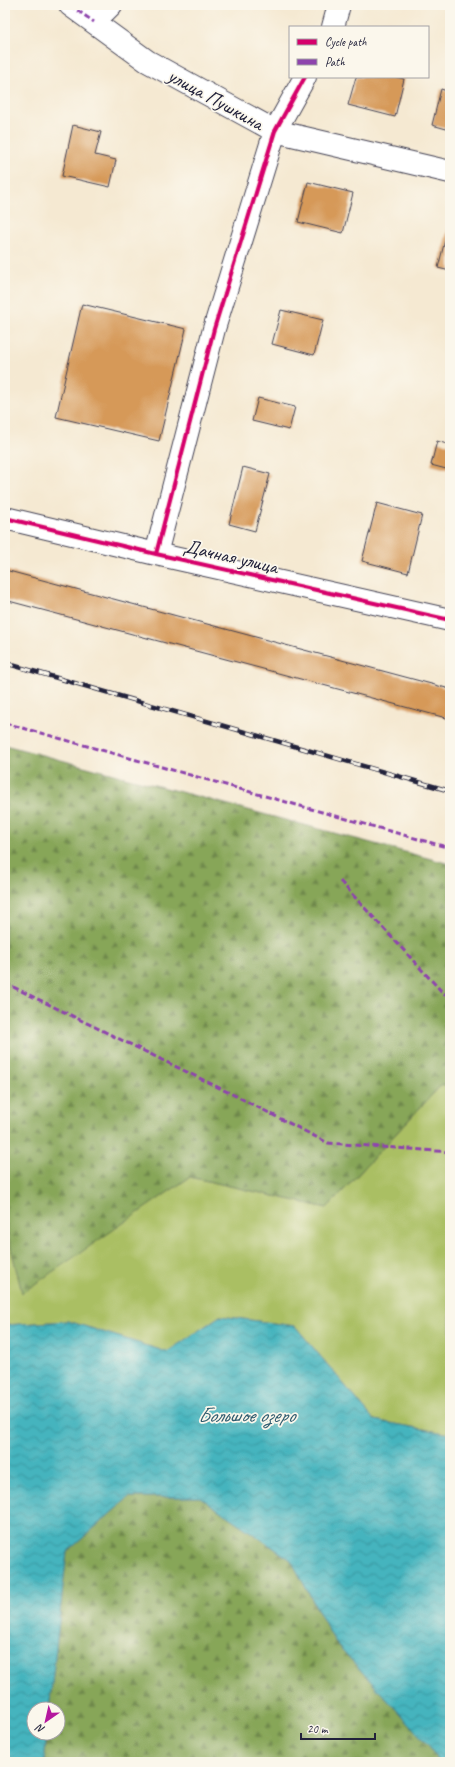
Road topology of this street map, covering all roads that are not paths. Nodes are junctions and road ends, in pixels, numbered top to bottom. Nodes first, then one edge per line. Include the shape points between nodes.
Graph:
1 (70, 5) edge
2 (111, 5) edge
3 (339, 5) edge
4 (94, 22) junction
5 (333, 26) edge
6 (303, 78) edge
7 (276, 132) junction
8 (450, 172) edge
9 (5, 518) edge
10 (156, 554) junction
11 (450, 620) edge

1 - 4 street, улица Пушкина
2 - 4 street
3 - 5 street
4 - 7 street, улица Пушкина via 147,61
6 - 7 street
7 - 8 street, улица Пушкина
7 - 10 street via 214,329
9 - 10 street, Дачная улица
10 - 11 street, Дачная улица

